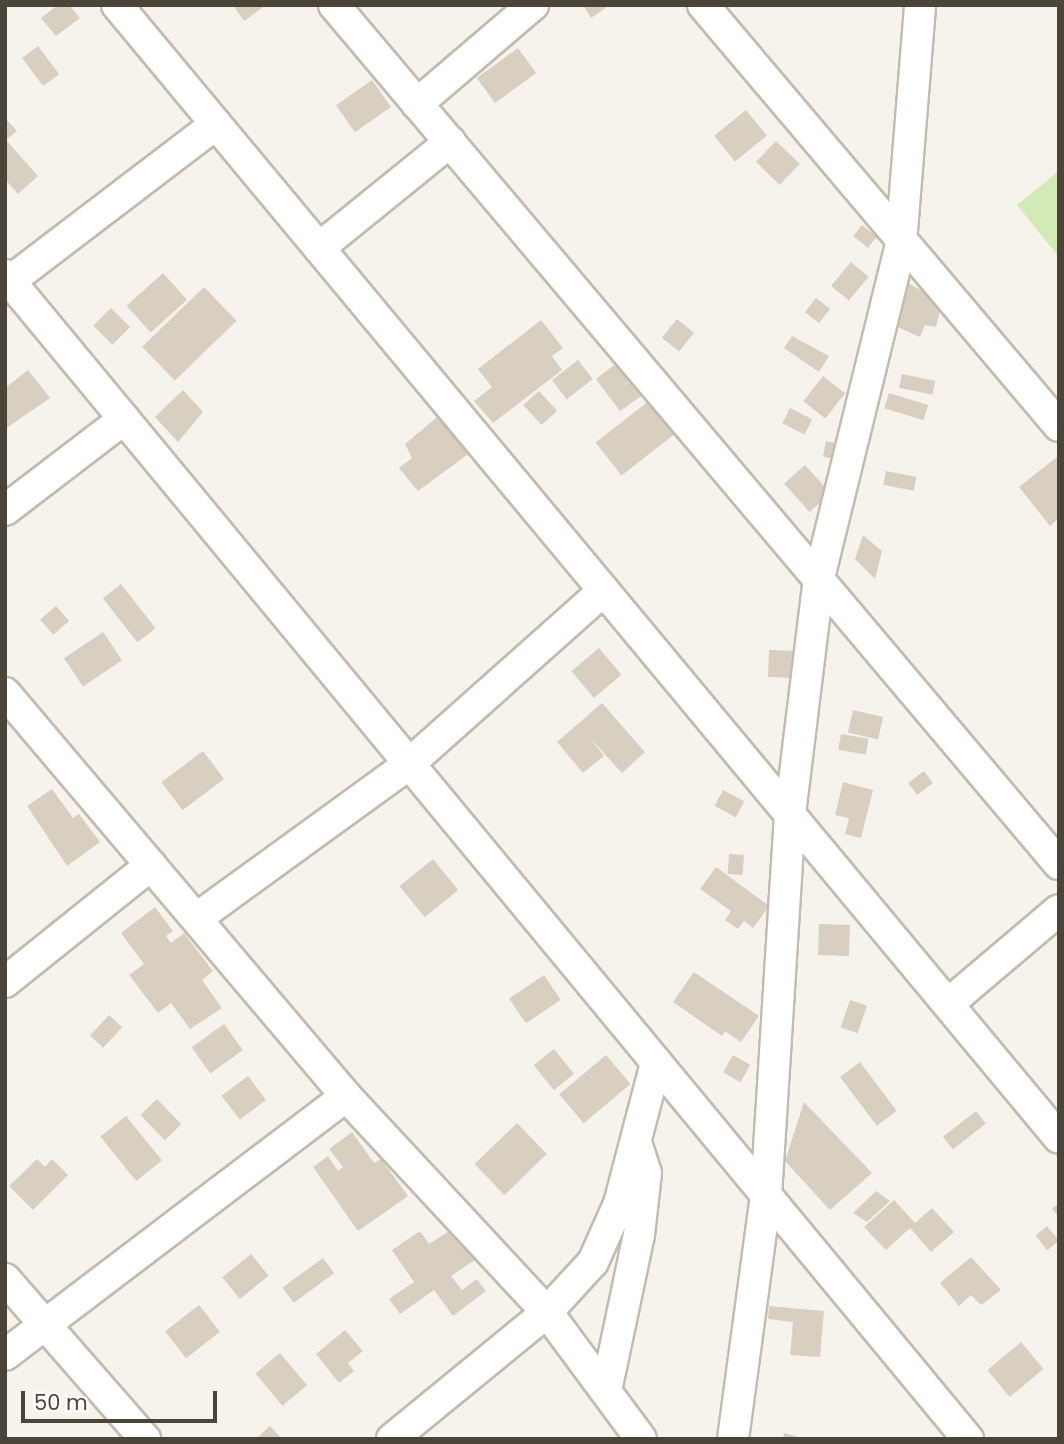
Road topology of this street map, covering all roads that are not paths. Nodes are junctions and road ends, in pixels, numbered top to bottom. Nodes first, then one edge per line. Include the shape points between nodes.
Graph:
1 (117, 5) edge
2 (334, 5) edge
3 (533, 5) edge
4 (703, 5) edge
5 (920, 5) edge
6 (417, 104) junction
7 (216, 124) junction
8 (450, 142) junction
9 (901, 243) junction
10 (319, 248) junction
11 (8, 278) edge
12 (124, 419) junction
13 (1059, 426) edge
14 (5, 510) edge
15 (819, 578) junction
16 (604, 590) junction
17 (5, 693) edge
18 (409, 764) junction
19 (790, 814) junction
20 (1059, 864) edge
21 (151, 865) junction
22 (1059, 910) edge
23 (197, 918) junction
24 (5, 982) edge
25 (948, 1004) junction
26 (656, 1063) junction
27 (346, 1096) junction
28 (1059, 1138) edge
29 (636, 1140) junction
30 (766, 1195) junction
31 (5, 1279) edge
32 (547, 1312) junction
33 (45, 1325) junction
34 (5, 1355) edge
35 (606, 1391) junction
36 (145, 1439) edge
37 (392, 1439) edge
38 (641, 1439) edge
39 (733, 1439) edge
40 (968, 1439) edge

1 - 7 street
2 - 6 street
3 - 6 street
4 - 9 street
5 - 9 street
6 - 8 street
7 - 10 street
7 - 11 street
8 - 10 street
8 - 15 street
9 - 13 street
9 - 15 street
10 - 16 street
11 - 12 street
12 - 14 street
12 - 18 street
15 - 19 street
15 - 20 street
16 - 18 street
16 - 19 street
17 - 21 street
18 - 23 street
18 - 26 street
19 - 25 street
19 - 30 street
21 - 23 street
21 - 24 street
22 - 25 street
23 - 27 street
25 - 28 street
26 - 29 street
26 - 30 street
27 - 32 street
27 - 33 street
29 - 32 street via 619,1204 593,1262
29 - 35 street via 646,1173 639,1234
30 - 39 street
30 - 40 street
31 - 33 street
32 - 35 street
32 - 37 street
33 - 34 street
33 - 36 street
35 - 38 street

